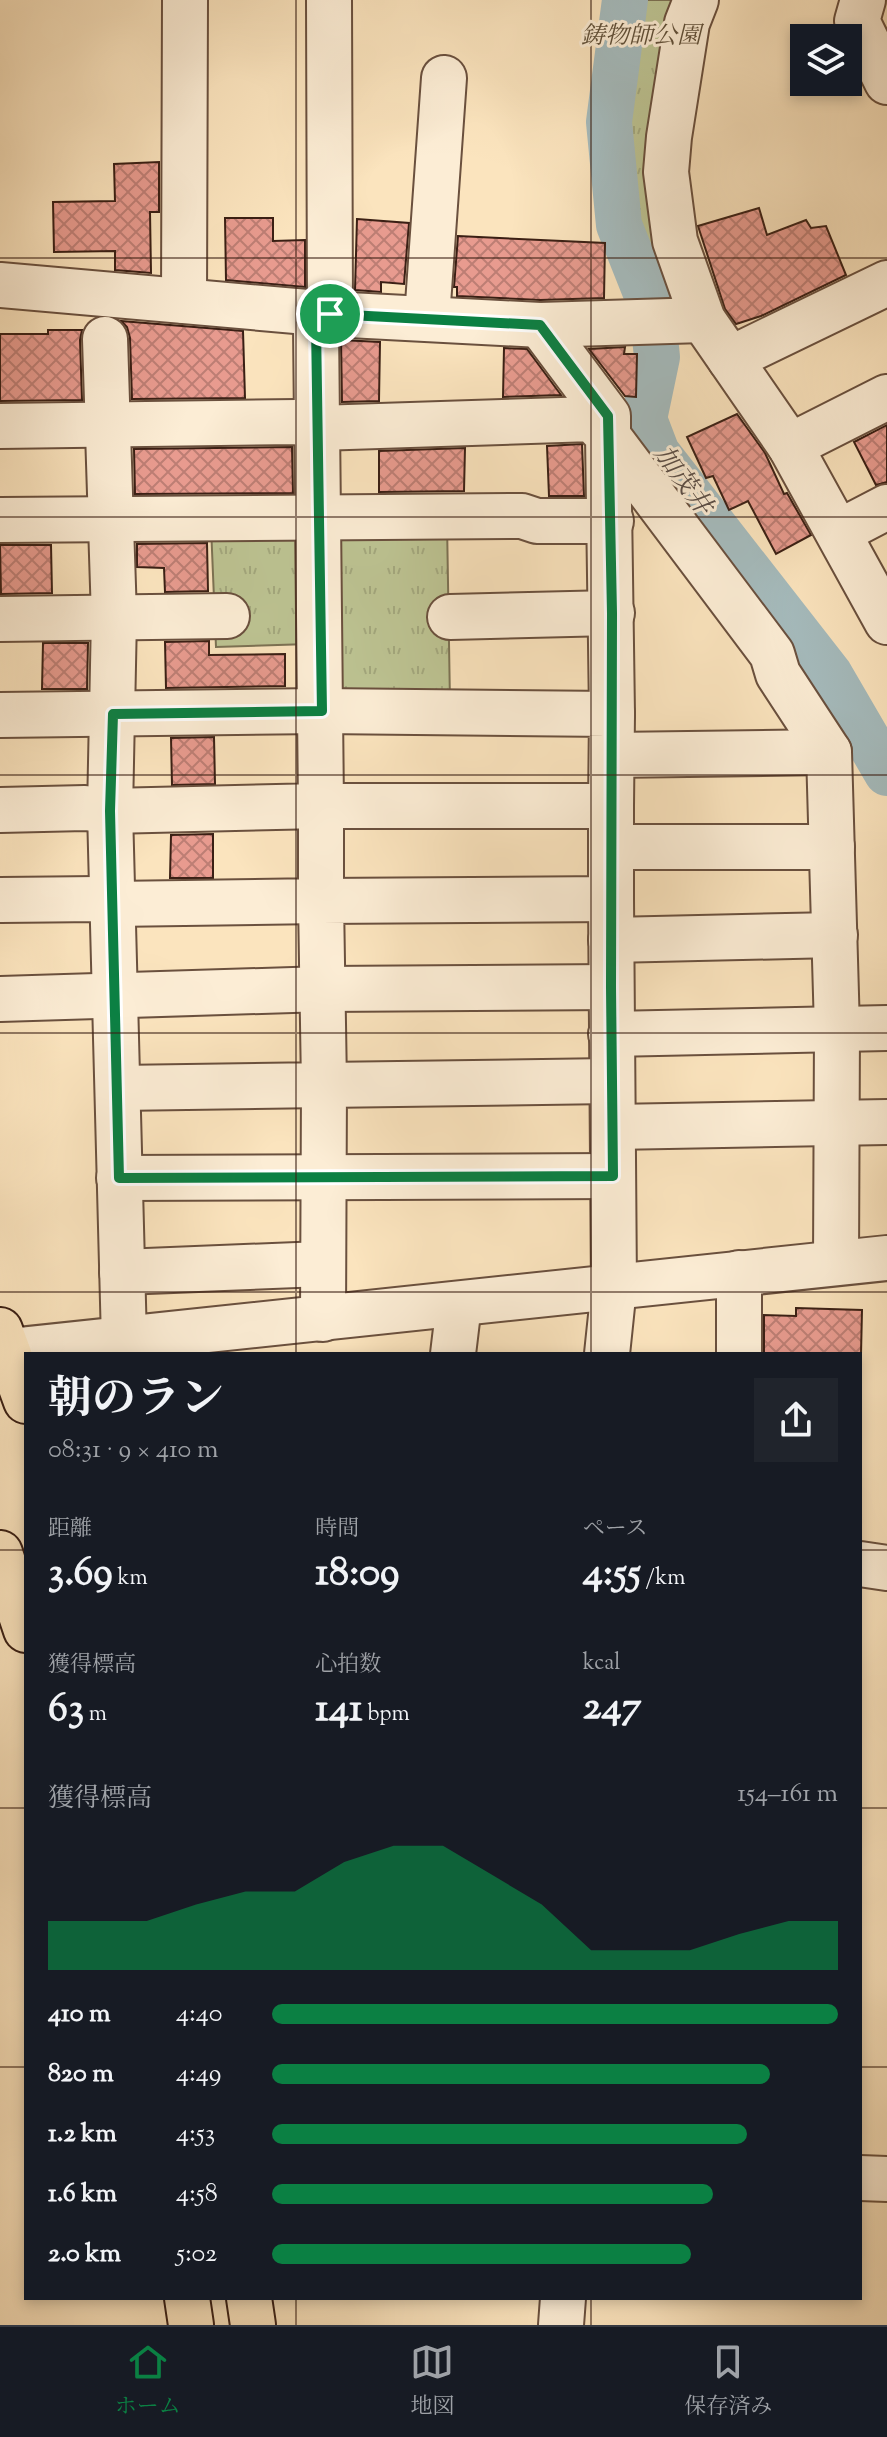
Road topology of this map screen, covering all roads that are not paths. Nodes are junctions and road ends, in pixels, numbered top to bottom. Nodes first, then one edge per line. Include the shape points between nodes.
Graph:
1 (185, 0) edge
2 (329, 0) edge
3 (696, 0) edge
4 (863, 0) edge
5 (444, 78) dead end
6 (887, 82) edge
7 (887, 283) edge
8 (0, 285) edge
9 (184, 301) junction
10 (330, 314) junction
11 (427, 318) junction
12 (703, 320) junction
13 (540, 325) junction
14 (105, 339) dead end
15 (730, 359) junction
16 (887, 397) edge
17 (108, 424) junction
18 (0, 426) edge
19 (318, 428) junction
20 (608, 436) junction
21 (790, 446) junction
22 (887, 507) edge
23 (109, 519) junction
24 (319, 519) junction
25 (0, 520) edge
26 (611, 521) junction
27 (839, 532) junction
28 (612, 613) junction
29 (227, 616) dead end
30 (114, 617) junction
31 (450, 617) dead end
32 (0, 619) edge
33 (887, 621) edge
34 (322, 711) junction
35 (113, 714) junction
36 (0, 715) edge
37 (612, 735) junction
38 (829, 752) junction
39 (321, 806) junction
40 (0, 810) edge
41 (110, 811) junction
42 (611, 827) junction
43 (832, 847) junction
44 (0, 900) edge
45 (321, 901) junction
46 (112, 904) junction
47 (611, 920) junction
48 (835, 935) junction
49 (611, 987) junction
50 (324, 989) junction
51 (115, 997) junction
52 (0, 999) edge
53 (887, 1028) edge
54 (837, 1029) junction
55 (611, 1034) junction
56 (611, 1081) junction
57 (324, 1085) junction
58 (118, 1088) junction
59 (838, 1122) junction
60 (887, 1122) edge
61 (613, 1127) junction
62 (613, 1176) junction
63 (119, 1178) junction
64 (323, 1178) junction
65 (887, 1258) edge
66 (836, 1263) junction
67 (322, 1264) junction
68 (122, 1272) junction
69 (739, 1273) junction
70 (614, 1287) junction
71 (459, 1304) junction
72 (323, 1319) junction
73 (124, 1340) junction
74 (3, 1344) edge
75 (453, 1352) edge
76 (607, 1352) edge
77 (739, 1352) edge
78 (24, 1396) edge
79 (0, 1553) edge
80 (862, 1564) edge
81 (887, 1568) edge
82 (24, 1624) edge
83 (862, 2178) edge
84 (887, 2179) edge
85 (187, 2300) edge
86 (249, 2300) edge
87 (563, 2300) edge
88 (191, 2325) edge
89 (253, 2325) edge
90 (561, 2325) edge

1 - 9 street
2 - 10 street
3 - 12 street via 687,23 666,172 675,241
4 - 6 street via 857,21
5 - 11 street
7 - 15 street
8 - 9 street
9 - 10 street
10 - 11 street
10 - 19 street via 316,326
11 - 13 street
12 - 13 street
12 - 15 street
13 - 20 street via 608,416
14 - 17 street
15 - 21 street
16 - 21 street
17 - 18 street
17 - 19 street via 297,422
17 - 23 street
19 - 20 street via 592,419
19 - 24 street
20 - 26 street
20 - 38 street via 772,654 778,674
21 - 27 street
22 - 27 street
23 - 24 street
23 - 25 street
23 - 30 street
24 - 26 street via 522,516 537,521
24 - 34 street
26 - 28 street
27 - 33 street
28 - 31 street
28 - 37 street
29 - 30 street
30 - 32 street
30 - 35 street
34 - 35 street
34 - 37 street
34 - 39 street
35 - 36 street
35 - 41 street
37 - 38 street
37 - 42 street
38 - 43 street
39 - 41 street
39 - 42 street
39 - 45 street
40 - 41 street
41 - 46 street
42 - 43 street
42 - 47 street
43 - 48 street
44 - 46 street via 99,899
45 - 46 street
45 - 47 street
45 - 50 street
46 - 51 street
47 - 48 street
47 - 49 street
48 - 54 street
49 - 50 street
49 - 55 street
50 - 51 street
50 - 57 street
51 - 52 street
51 - 58 street
53 - 54 street
54 - 55 street
54 - 59 street
55 - 56 street
56 - 57 street
56 - 61 street
57 - 58 street
57 - 64 street
58 - 63 street
59 - 60 street
59 - 61 street
59 - 66 street
61 - 62 street
62 - 64 street
62 - 70 street
63 - 64 street
63 - 68 street
64 - 67 street
65 - 66 street
66 - 69 street
67 - 68 street
67 - 72 street
68 - 73 street
69 - 70 street
69 - 77 street
70 - 71 street
70 - 76 street
71 - 72 street
71 - 75 street
72 - 73 street
73 - 74 street
74 - 78 main road
79 - 82 main road
80 - 81 street
83 - 84 street
85 - 88 main road
86 - 89 main road
87 - 90 street

